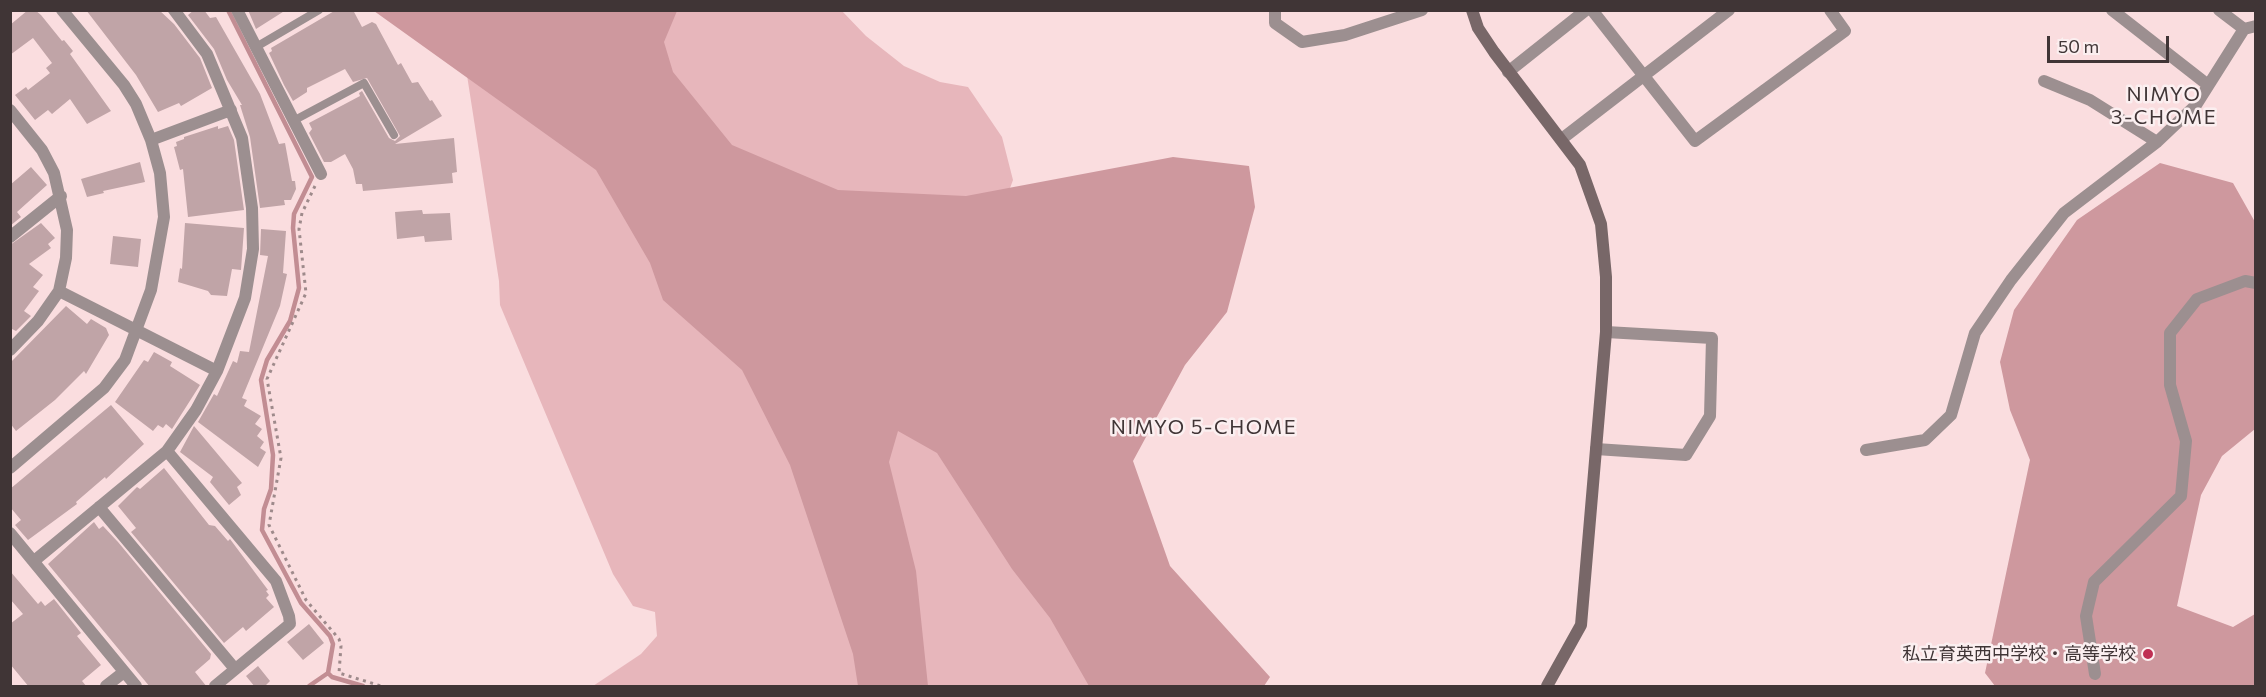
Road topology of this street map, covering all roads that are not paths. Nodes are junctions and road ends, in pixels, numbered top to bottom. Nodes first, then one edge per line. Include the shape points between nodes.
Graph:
1 (62, 10) edge
2 (174, 10) edge
3 (237, 10) edge
4 (319, 10) edge
5 (1275, 10) edge
6 (1422, 10) edge
7 (1472, 10) edge
8 (1586, 10) edge
9 (1592, 10) edge
10 (1729, 10) edge
11 (1830, 10) edge
12 (2112, 10) edge
13 (2219, 10) edge
14 (2250, 28) edge
15 (256, 47) junction
16 (1508, 72) junction
17 (1646, 76) junction
18 (2044, 81) dead end
19 (2208, 85) junction
20 (231, 110) junction
21 (13, 117) edge
22 (293, 121) junction
23 (394, 135) dead end
24 (1563, 138) junction
25 (151, 140) junction
26 (2157, 142) junction
27 (321, 174) road end
28 (61, 196) junction
29 (10, 237) edge
30 (2256, 283) edge
31 (59, 291) junction
32 (137, 330) junction
33 (1606, 332) junction
34 (10, 350) edge
35 (216, 371) junction
36 (1596, 449) junction
37 (1866, 450) dead end
38 (167, 451) junction
39 (10, 468) edge
40 (99, 507) junction
41 (10, 533) edge
42 (34, 561) junction
43 (235, 669) junction
44 (124, 672) junction
45 (2094, 674) dead end
46 (106, 687) edge
47 (136, 687) edge
48 (215, 687) edge
49 (1547, 687) edge

1 - 25 street via 124,85
2 - 20 street via 207,54
3 - 15 street
4 - 15 lane
5 - 6 street via 1275,23 1302,42 1344,35
7 - 16 street via 1478,28
8 - 16 street
9 - 17 street
10 - 17 street
11 - 17 street via 1845,32 1695,141
12 - 19 street
13 - 14 street
14 - 19 street
15 - 22 street
16 - 24 street
17 - 24 street
18 - 26 street via 2090,100
19 - 26 street via 2196,105
20 - 25 street
20 - 35 street via 248,169 253,249 244,298
21 - 28 street via 42,150
22 - 23 lane via 364,83
22 - 27 street
24 - 33 street via 1580,165 1600,224 1606,277
25 - 32 street via 160,173 164,217 157,265
26 - 37 street via 2064,213 2011,280 1975,333 1951,415 1924,440
28 - 29 street
28 - 31 street via 67,230
30 - 45 street via 2245,281 2197,299 2170,333 2170,385 2186,441 2181,496 2094,582 2086,616
31 - 32 street
31 - 34 street via 38,321
32 - 35 street
32 - 39 street via 125,360 104,388
33 - 36 street
33 - 36 street via 1712,338 1710,416 1686,455
35 - 38 street via 196,410
36 - 49 street via 1581,625
38 - 40 street
38 - 43 street via 276,581 289,616 290,624
40 - 42 street
40 - 43 street
41 - 42 street
42 - 44 street
43 - 48 street
44 - 46 street
44 - 47 street

